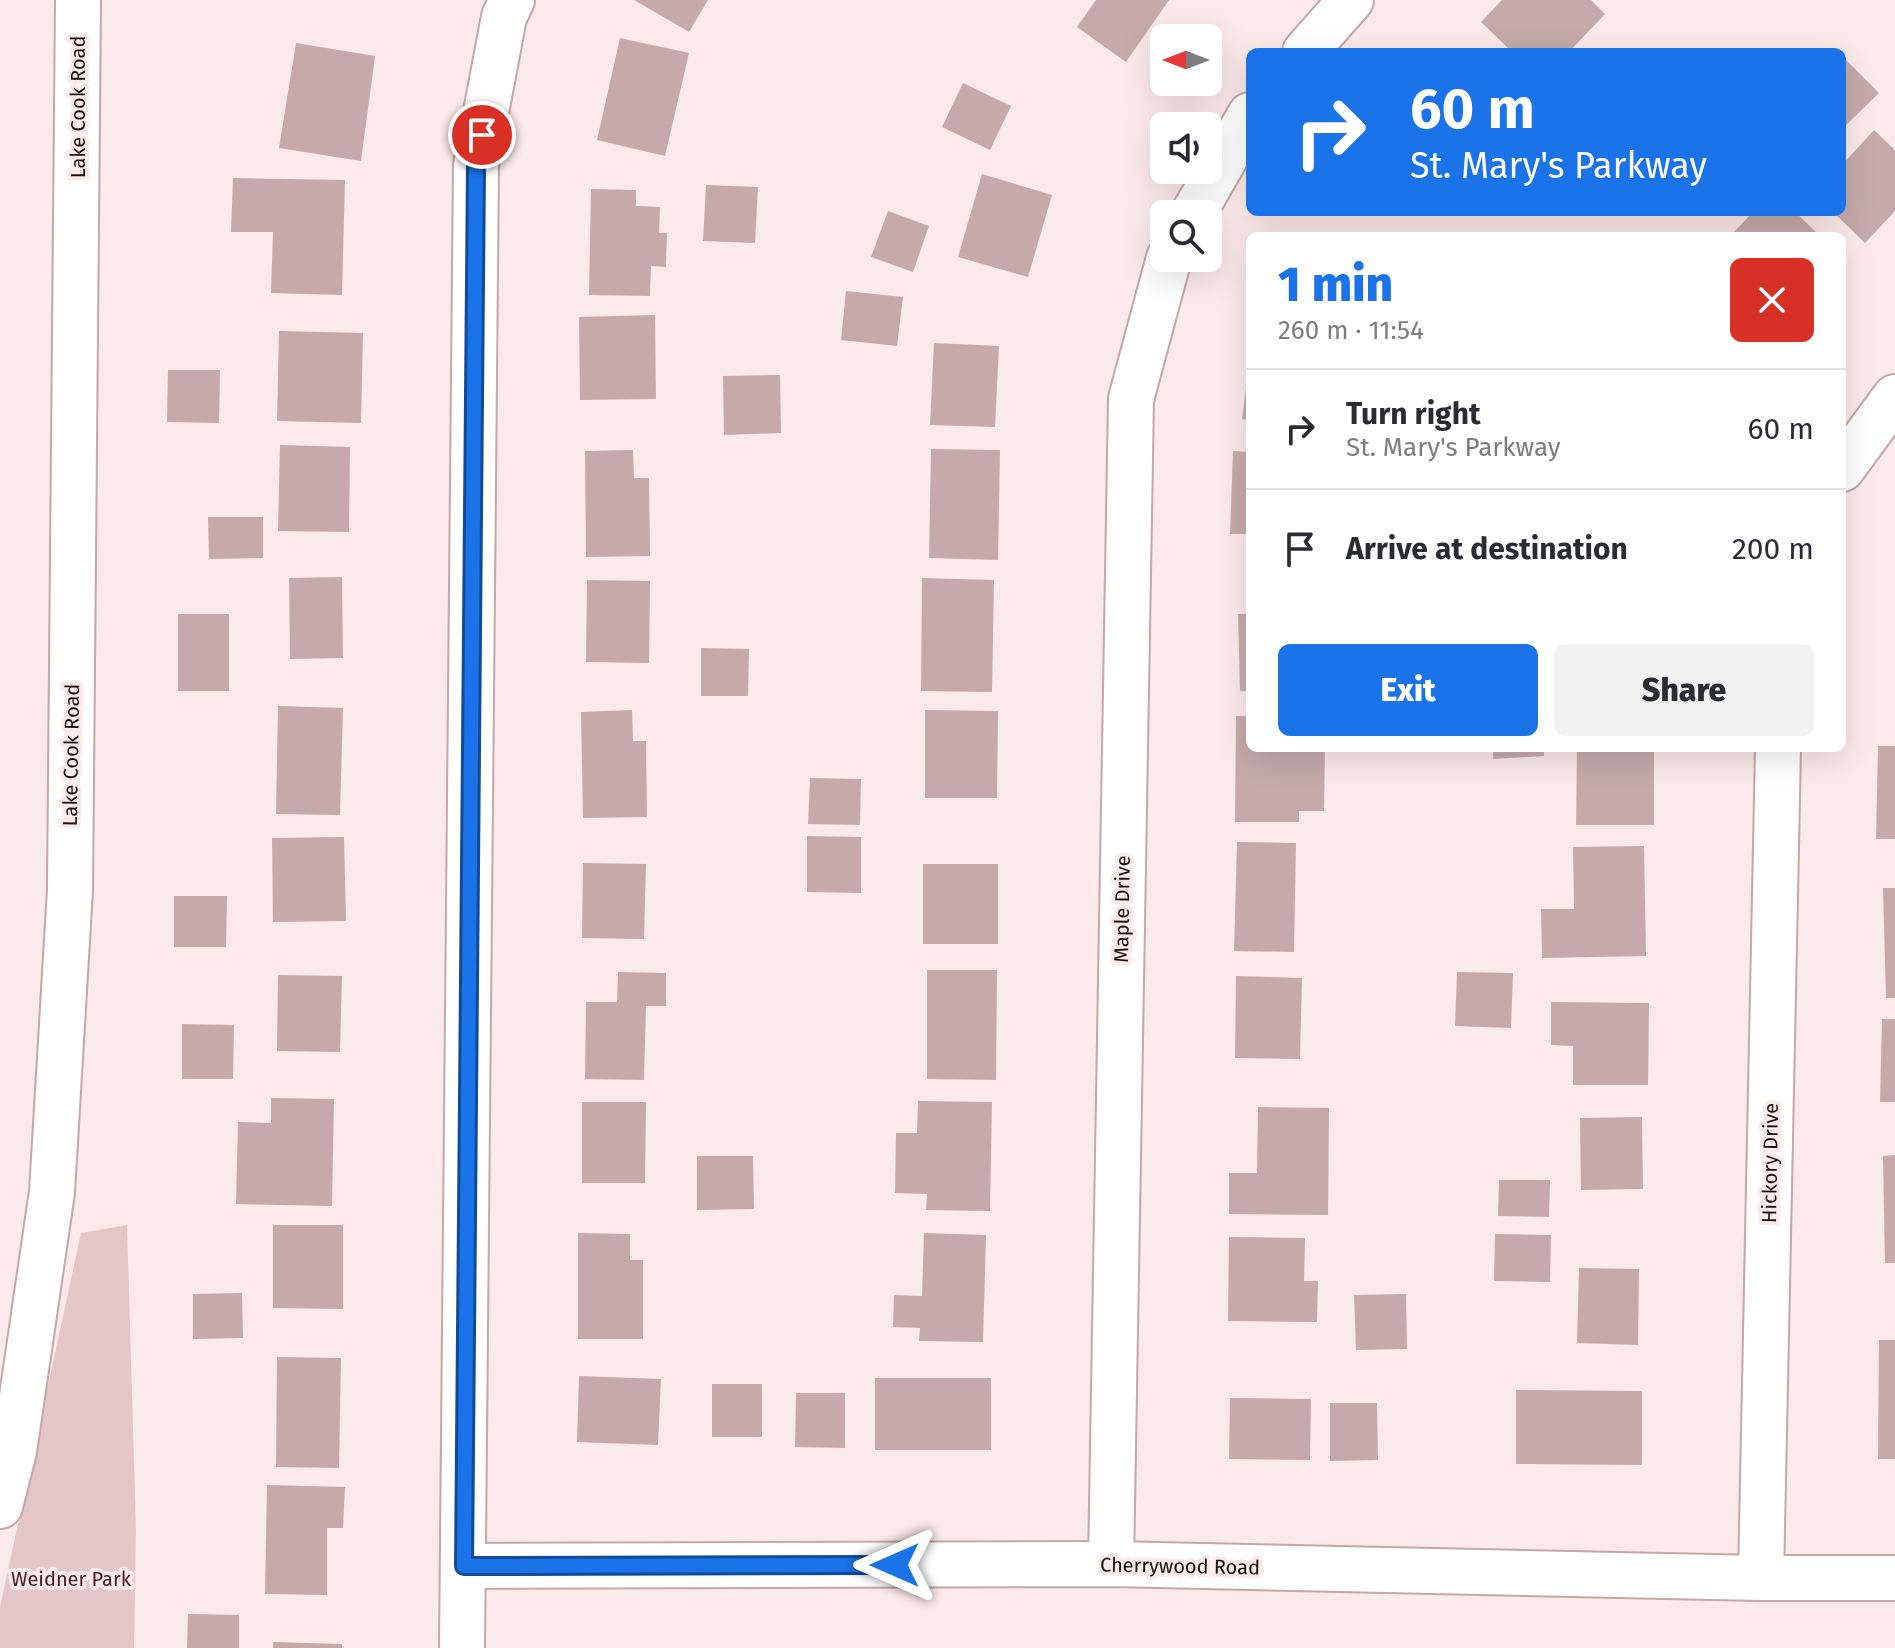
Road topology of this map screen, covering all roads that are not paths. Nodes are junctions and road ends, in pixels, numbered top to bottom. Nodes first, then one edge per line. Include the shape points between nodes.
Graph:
1 (78, 0) edge
2 (512, 0) edge
3 (1351, 0) edge
4 (1309, 48) edge
5 (1246, 122) edge
6 (1201, 200) edge
7 (1165, 272) edge
8 (1895, 397) edge
9 (1846, 464) edge
10 (1778, 752) edge
11 (0, 1506) edge
12 (1111, 1564) junction
13 (464, 1566) junction
14 (1761, 1578) junction
15 (1895, 1578) edge
16 (462, 1648) edge

1 - 11 street, Lake Cook Road via 69,906 52,1192 14,1451
2 - 13 street via 504,17 476,165
3 - 4 street
5 - 6 street
7 - 12 street, Maple Drive via 1131,399
8 - 9 street
10 - 14 street, Hickory Drive
12 - 13 street, Cherrywood Road
12 - 14 street, Cherrywood Road
13 - 16 street
14 - 15 street, Cherrywood Road

